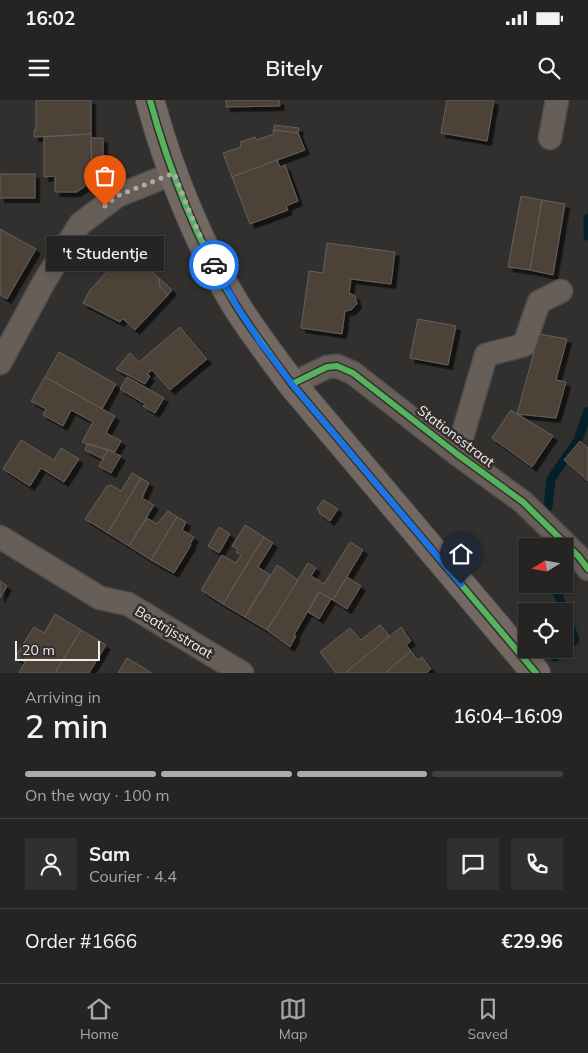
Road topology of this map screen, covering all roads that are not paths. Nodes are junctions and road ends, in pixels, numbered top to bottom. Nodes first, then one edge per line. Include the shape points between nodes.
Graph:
1 (150, 100) edge
2 (557, 100) edge
3 (550, 138) dead end
4 (174, 173) junction
5 (560, 291) dead end
6 (0, 363) edge
7 (292, 384) junction
8 (457, 454) junction
9 (0, 537) edge
10 (588, 569) edge
11 (242, 673) edge
12 (536, 673) edge

1 - 4 street
2 - 3 street
4 - 6 street via 117,196 80,224
4 - 7 street via 193,220 238,308
5 - 8 street via 539,302 524,344 486,355
7 - 8 street, Stationsstraat via 327,367 337,366 354,373
7 - 12 street
8 - 10 street, Stationsstraat via 523,502
9 - 11 street, Beatrijsstraat via 100,598 128,604

